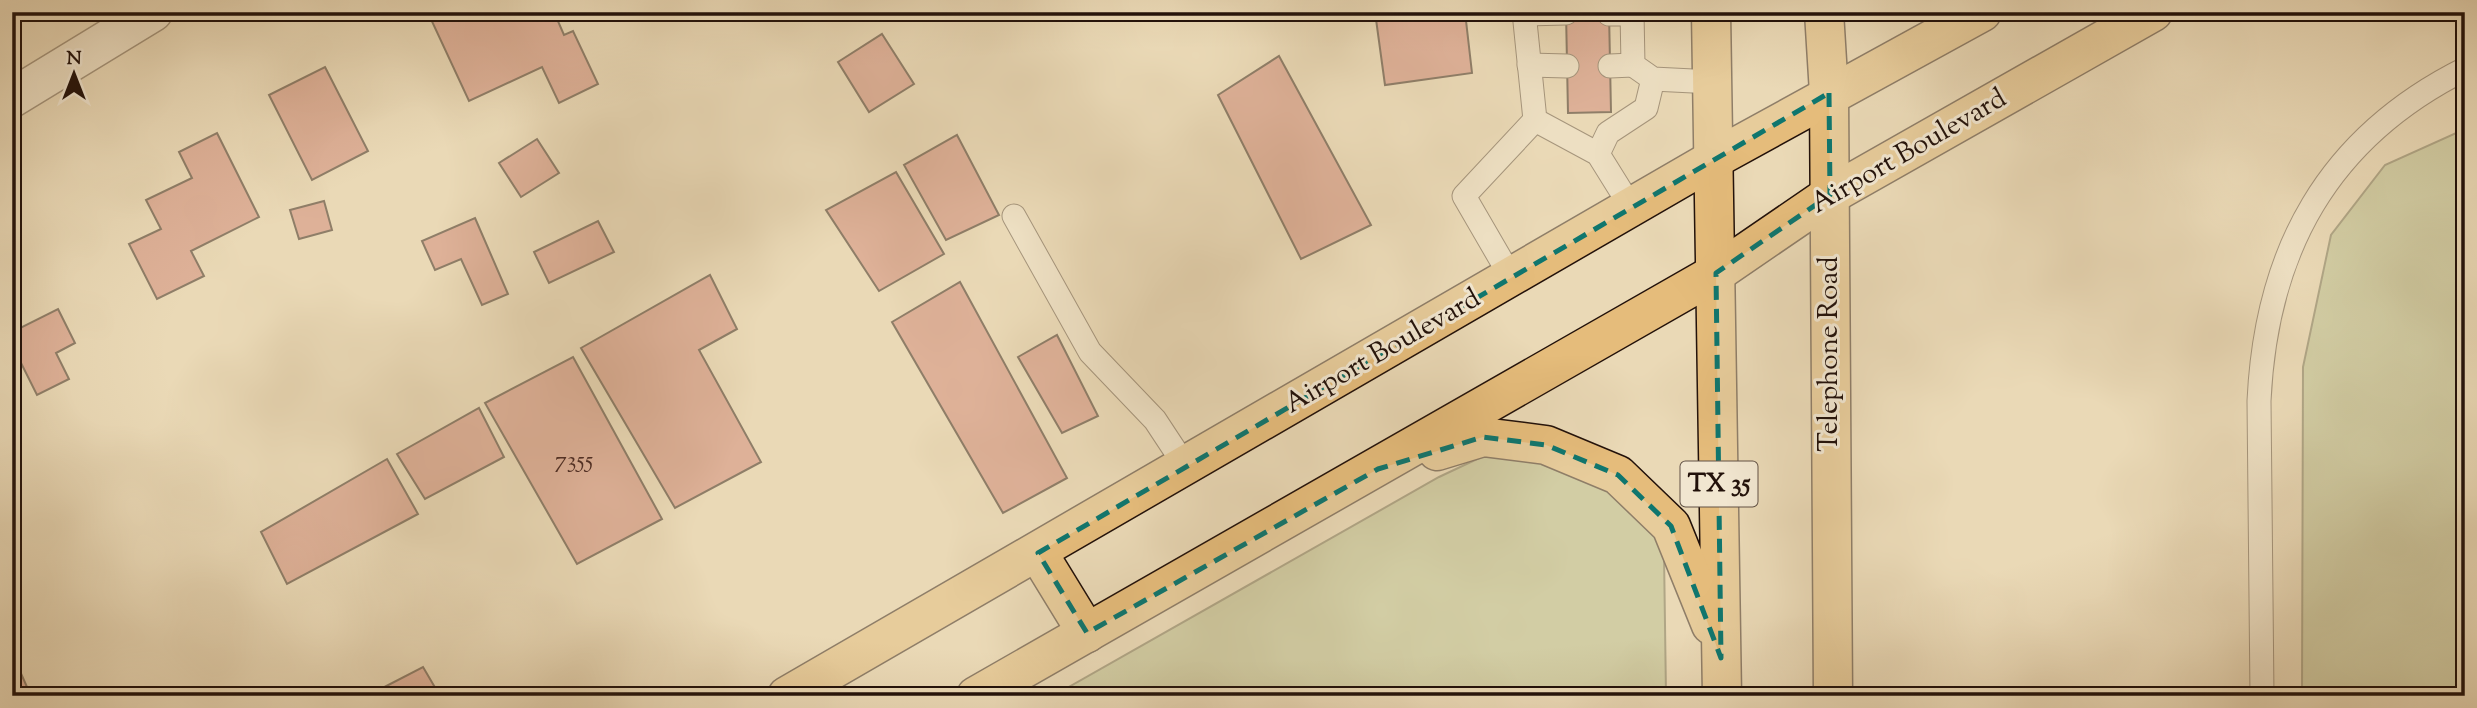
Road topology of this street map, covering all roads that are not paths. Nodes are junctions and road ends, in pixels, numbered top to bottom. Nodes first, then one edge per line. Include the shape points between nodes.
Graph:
1 (153, 12) edge
2 (1712, 12) edge
3 (1824, 12) edge
4 (1982, 12) edge
5 (2153, 12) edge
6 (1524, 13) edge
7 (1566, 13) edge
8 (1625, 13) edge
9 (1529, 65) junction
10 (1633, 65) junction
11 (1567, 66) dead end
12 (1610, 66) dead end
13 (2465, 69) edge
14 (1653, 79) junction
15 (1713, 82) junction
16 (1829, 93) junction
17 (12, 98) edge
18 (1535, 120) junction
19 (1598, 154) junction
20 (1714, 159) junction
21 (1830, 195) junction
22 (1631, 207) junction
23 (1014, 216) dead end
24 (1716, 273) junction
25 (1511, 277) junction
26 (1186, 467) junction
27 (1378, 469) junction
28 (1038, 553) junction
29 (1087, 633) junction
30 (1721, 658) junction
31 (787, 696) edge
32 (976, 696) edge
33 (1722, 696) edge
34 (1833, 696) edge
35 (2262, 696) edge

1 - 17 street
2 - 15 main road, TX 35
3 - 16 main road, Telephone Road
4 - 16 main road, Airport Boulevard
5 - 21 main road, Airport Boulevard
6 - 7 lane
6 - 9 lane
8 - 10 lane
9 - 11 lane
9 - 18 lane
10 - 12 lane
10 - 14 lane
13 - 35 lane via 2400,107 2347,158 2309,208 2273,293 2259,401
14 - 15 lane
14 - 19 lane via 1646,108 1608,133
15 - 20 main road, TX 35
16 - 20 main road, Airport Boulevard
16 - 21 main road, Telephone Road
18 - 19 lane
18 - 25 lane via 1465,196
19 - 22 lane
20 - 22 main road, Airport Boulevard
20 - 24 main road, TX 35
21 - 24 main road, Airport Boulevard
21 - 34 main road, Telephone Road
22 - 25 main road, Airport Boulevard
23 - 26 lane via 1090,352 1156,420
24 - 27 main road, Airport Boulevard
24 - 30 main road, TX 35
25 - 26 main road, Airport Boulevard
26 - 28 main road, Airport Boulevard
27 - 29 main road, Airport Boulevard
27 - 30 main road via 1483,437 1546,445 1618,475 1671,526 1704,603
28 - 29 main road
28 - 31 main road, Airport Boulevard
29 - 32 main road, Airport Boulevard
30 - 33 main road, TX 35

